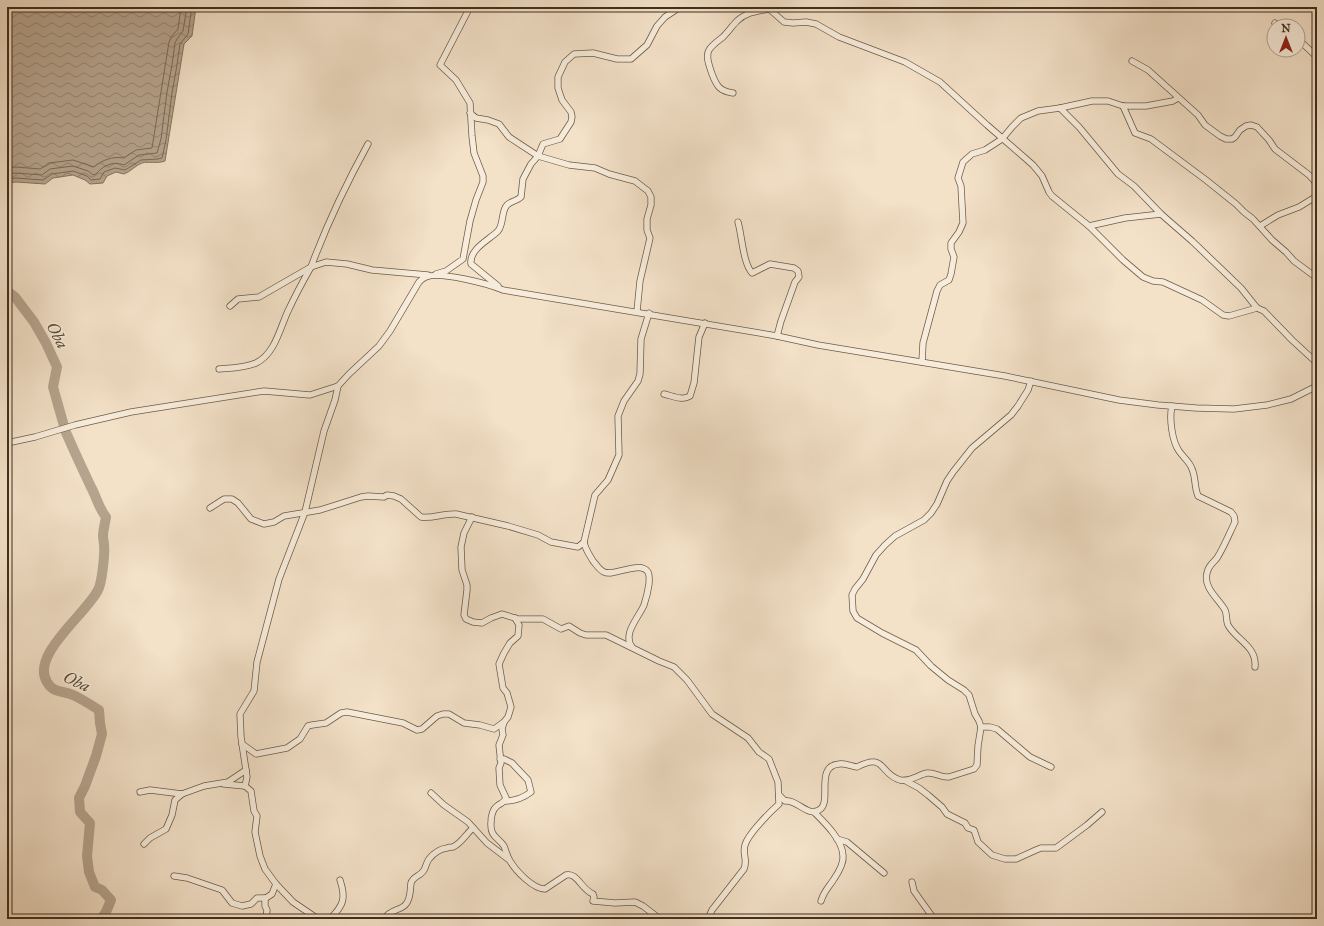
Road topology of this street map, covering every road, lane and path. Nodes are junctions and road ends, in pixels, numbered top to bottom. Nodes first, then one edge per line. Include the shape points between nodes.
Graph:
1 (470, 7) edge
2 (679, 7) edge
3 (768, 8) edge
4 (1306, 47) edge
5 (1317, 57) edge
6 (1132, 61) dead end
7 (733, 93) dead end
8 (1178, 98) junction
9 (1123, 106) junction
10 (1060, 108) junction
11 (470, 113) junction
12 (1002, 139) junction
13 (368, 144) dead end
14 (538, 156) junction
15 (1317, 184) edge
16 (1317, 196) edge
17 (1161, 214) junction
18 (738, 222) dead end
19 (1089, 226) junction
20 (1260, 226) junction
21 (317, 252) junction
22 (326, 262) junction
23 (311, 267) junction
24 (431, 276) junction
25 (1317, 278) edge
26 (503, 290) junction
27 (230, 306) dead end
28 (1257, 308) junction
29 (636, 312) junction
30 (649, 313) junction
31 (705, 323) junction
32 (777, 336) junction
33 (922, 362) junction
34 (1317, 363) edge
35 (219, 369) dead end
36 (1031, 381) junction
37 (338, 386) junction
38 (1317, 386) edge
39 (664, 394) dead end
40 (1172, 406) junction
41 (7, 443) edge
42 (210, 508) dead end
43 (305, 512) junction
44 (472, 518) junction
45 (584, 542) junction
46 (515, 618) junction
47 (632, 647) junction
48 (1256, 667) dead end
49 (504, 722) junction
50 (981, 727) junction
51 (242, 744) junction
52 (500, 759) junction
53 (1050, 767) dead end
54 (246, 770) junction
55 (917, 777) junction
56 (906, 781) junction
57 (224, 784) junction
58 (245, 786) junction
59 (919, 788) junction
60 (140, 792) dead end
61 (431, 793) dead end
62 (182, 794) junction
63 (779, 795) junction
64 (505, 801) junction
65 (814, 812) junction
66 (1102, 812) dead end
67 (473, 828) junction
68 (837, 839) junction
69 (144, 844) dead end
70 (510, 860) junction
71 (884, 872) dead end
72 (174, 876) dead end
73 (340, 880) dead end
74 (912, 882) dead end
75 (276, 884) junction
76 (265, 898) junction
77 (821, 900) dead end
78 (266, 919) edge
79 (318, 919) edge
80 (330, 919) edge
81 (384, 919) edge
82 (660, 919) edge
83 (708, 919) edge
84 (934, 919) edge

1 - 11 street via 440,65 456,80 470,103
2 - 14 street via 656,26 647,45 631,58 617,59 593,53 574,54 565,62 558,77 558,88 562,100 571,112 571,122 560,139 543,144
3 - 7 street via 746,15 709,50 708,64 713,77 722,91
3 - 12 street via 784,22 816,24 839,37 905,62 934,78
4 - 5 street
6 - 8 street via 1148,70
8 - 9 street via 1146,106
8 - 15 street via 1198,115 1205,125 1226,139 1236,137 1246,126 1256,127 1275,149
9 - 10 street via 1108,101 1092,101
9 - 20 street via 1136,133 1151,139 1206,180
10 - 12 street via 1038,111 1021,118
10 - 17 street via 1118,174 1134,186
11 - 14 street via 476,118 500,124 509,137
11 - 24 street via 474,153 483,182 470,221 463,259 446,271
12 - 19 street via 1038,171 1052,196
12 - 33 street via 986,150 972,154 963,162 958,178 962,186 963,223 960,232 951,243 954,256 951,274 949,280 940,285 937,291 923,343
13 - 21 street via 348,180
14 - 26 street via 523,179 521,197 508,204 499,230 478,247 470,260 471,264
14 - 29 street via 569,165 595,168 635,181 648,191 651,197 647,219 650,238
16 - 20 street
17 - 19 street
17 - 28 street via 1241,288
18 - 32 street via 743,251 752,273 770,264 798,271 799,276
19 - 28 street via 1143,277 1163,282 1202,300 1223,315 1229,316
20 - 25 street via 1294,261
21 - 22 street
21 - 23 street
22 - 23 street
22 - 24 street
23 - 27 street via 259,297 238,298
23 - 35 street via 266,356 241,367
24 - 26 street via 455,277
24 - 37 street via 419,282 379,346
26 - 29 street
28 - 34 street via 1264,311
29 - 30 street
30 - 31 street
30 - 45 street via 641,339 638,381 624,401 618,416 619,455 608,480 595,495
31 - 32 street
31 - 39 street via 699,337 690,396 680,398
32 - 33 street via 818,346
33 - 36 street
36 - 40 street via 1119,400
36 - 50 street via 1011,416 972,448 953,472 931,513 885,545 876,555 852,595 853,611 858,618 916,650 930,666 964,690 969,696
37 - 41 street via 310,395 264,391 131,412
37 - 43 street via 336,400 324,431
38 - 40 street via 1291,399 1267,405 1234,409
40 - 48 street via 1174,443 1192,467 1194,488 1198,496 1231,512 1234,516 1235,522 1206,575 1208,585 1225,611 1228,624 1247,644 1256,661
42 - 43 street via 224,499 232,499 251,519 264,524 284,516
43 - 44 street via 368,496 388,495 401,499 421,517 447,513
43 - 51 street via 278,579 257,662 254,691 240,714
44 - 45 street via 538,535 565,546 578,547
44 - 46 street via 464,533 461,547 462,570 467,585 464,617 466,620 482,623 502,614
45 - 47 street via 593,560 605,573 636,568 648,572 650,577 644,605 630,633
46 - 47 street via 544,619 561,629 571,626 580,633 606,635
46 - 49 street via 519,626 518,636 510,643 499,664 503,688 511,707
47 - 63 street via 674,666 712,714 748,738 759,752 769,759 777,778
49 - 51 street via 494,729 464,723 449,714 442,714 417,730 403,723 347,712 326,723 308,726 300,739 287,748 256,754
49 - 52 street via 503,735 498,745
50 - 53 street via 997,729 1030,756
50 - 55 street via 978,762 974,769 949,777 927,773
51 - 54 street
52 - 64 street via 500,785
52 - 64 street via 512,764 528,780 531,792 512,801
54 - 57 street
54 - 58 street
55 - 56 street
55 - 59 street
56 - 59 street
56 - 65 street via 894,777 873,761 857,767 837,764 827,772 823,807
57 - 58 street
57 - 62 street via 204,786
58 - 75 street via 251,791 257,816 255,832 260,856 265,869
59 - 66 street via 947,814 974,830 978,842 992,855 1005,859 1016,859 1041,848 1056,848
60 - 62 street via 150,790
61 - 67 street
62 - 69 street via 175,800 168,827
63 - 65 street via 785,801 789,800
63 - 83 street via 779,804 745,844 744,869 712,910
64 - 70 street via 496,806 491,825 495,838 503,845
65 - 68 street
67 - 70 street via 487,843
67 - 81 street via 460,842 433,855 425,864 424,870 411,883 407,904 394,910
68 - 71 street via 847,842
68 - 77 street via 843,856 842,864
70 - 82 street via 536,887 545,889 566,875 574,875 587,892 593,894 593,900 635,902
72 - 76 street via 222,890 236,905 247,905 257,898
73 - 80 street via 343,900
74 - 84 street via 914,891
75 - 76 street via 272,894
75 - 79 street via 293,902
76 - 78 street

